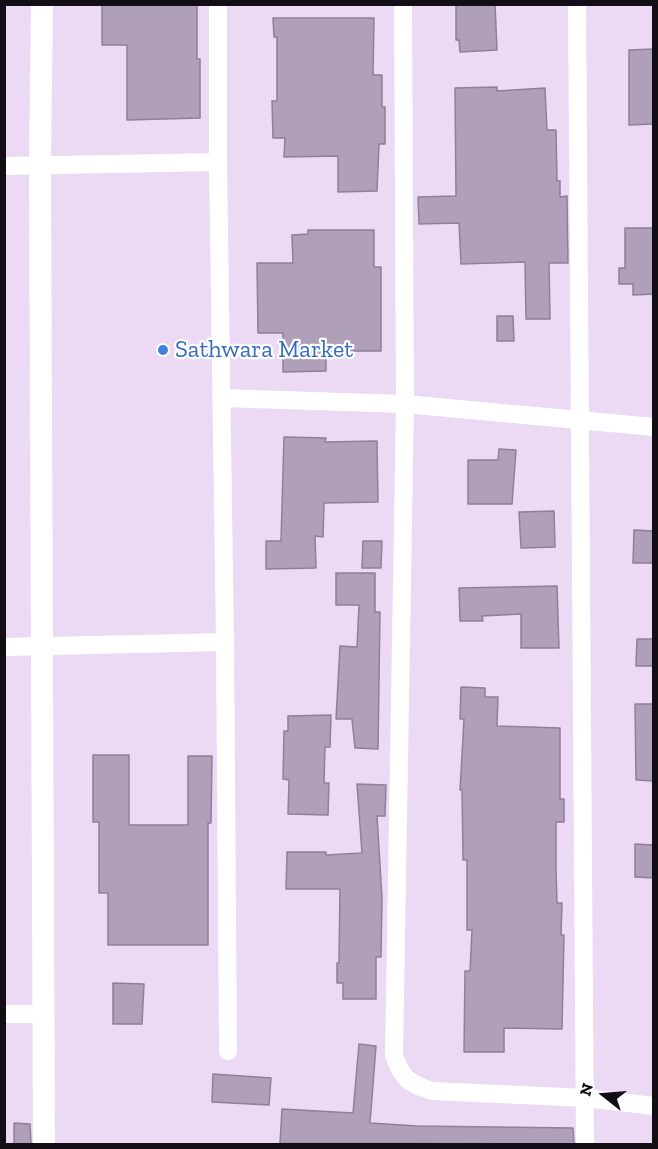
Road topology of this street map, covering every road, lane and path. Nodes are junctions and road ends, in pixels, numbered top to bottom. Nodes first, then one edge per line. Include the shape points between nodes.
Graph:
1 (42, 4) edge
2 (218, 4) edge
3 (403, 4) edge
4 (577, 4) edge
5 (218, 162) junction
6 (40, 165) junction
7 (4, 166) edge
8 (222, 398) junction
9 (405, 404) junction
10 (579, 419) junction
11 (654, 427) edge
12 (225, 642) junction
13 (4, 647) edge
14 (42, 647) junction
15 (4, 1014) edge
16 (44, 1014) junction
17 (228, 1051) dead end
18 (586, 1098) junction
19 (654, 1106) edge
20 (44, 1144) edge
21 (585, 1144) edge

1 - 6 street
2 - 5 street
3 - 9 street
4 - 10 street
5 - 6 street
5 - 8 street
6 - 7 street
6 - 14 street
8 - 9 street
8 - 12 street
9 - 10 street
9 - 18 street via 394,1056 399,1070 412,1085 432,1091
10 - 11 street
10 - 18 street
12 - 14 street
12 - 17 street
13 - 14 street
14 - 16 street
15 - 16 street
16 - 20 street
18 - 19 street
18 - 21 street

